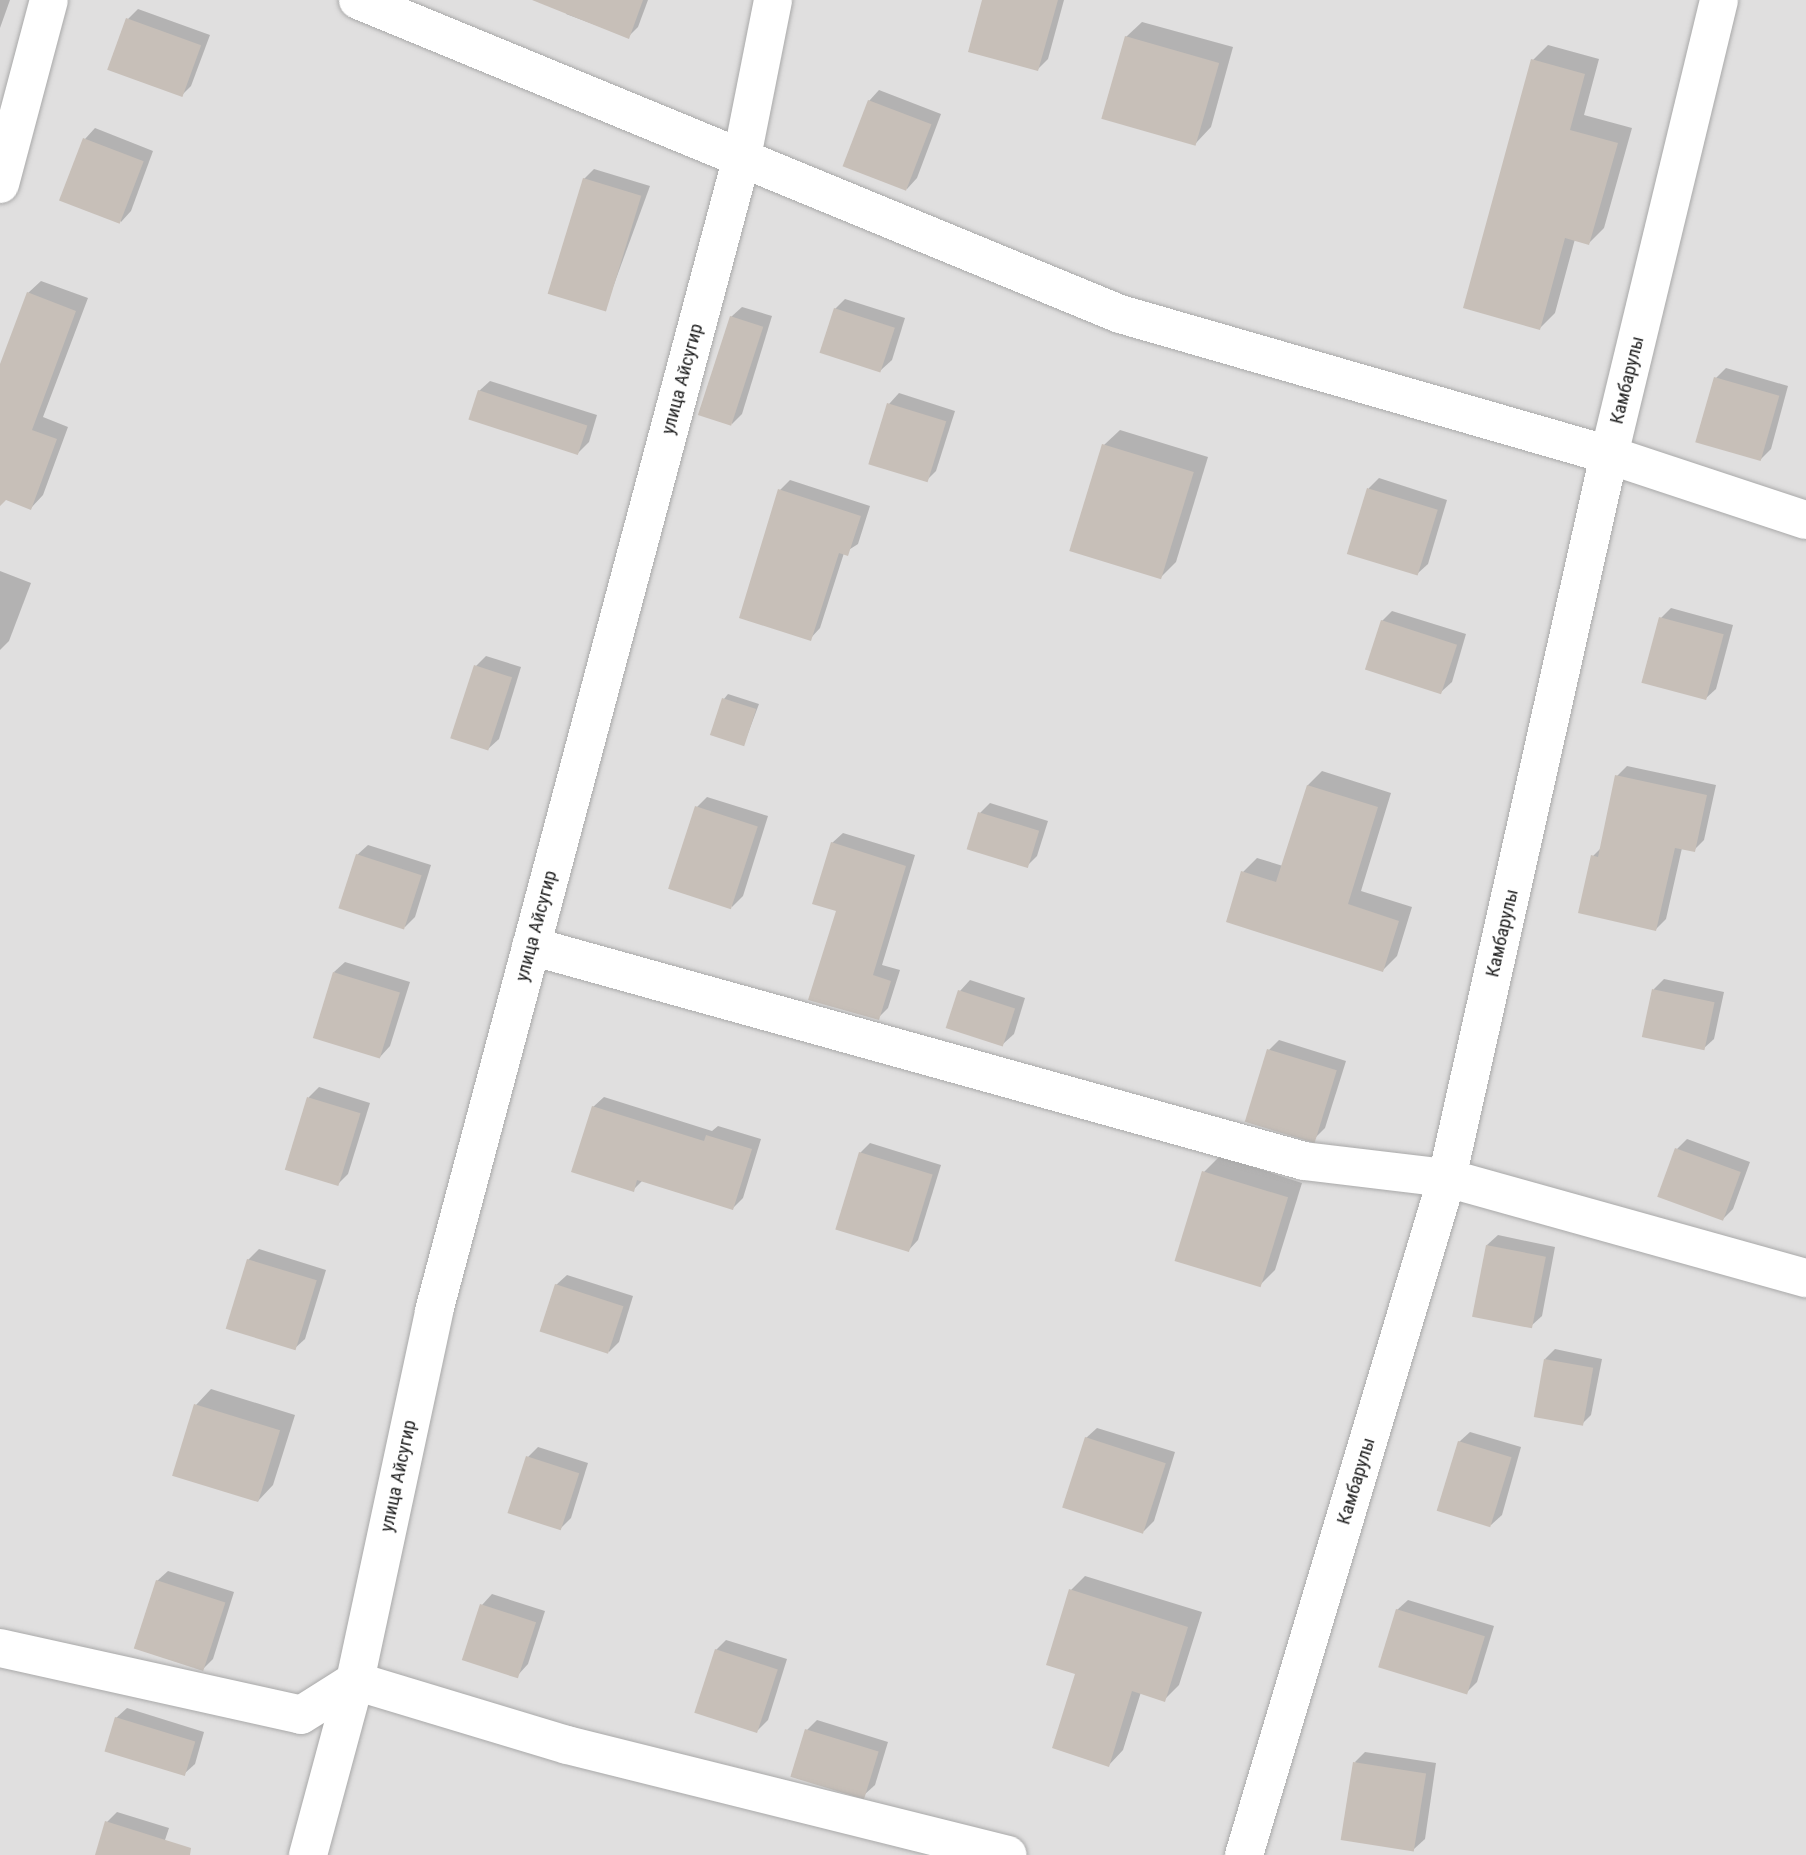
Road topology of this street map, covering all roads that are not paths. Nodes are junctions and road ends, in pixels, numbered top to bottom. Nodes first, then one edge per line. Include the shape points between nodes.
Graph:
1 (48, 0) edge
2 (358, 0) edge
3 (773, 0) edge
4 (1719, 0) edge
5 (741, 157) junction
6 (0, 184) edge
7 (1609, 455) junction
8 (1806, 520) edge
9 (531, 946) junction
10 (1447, 1178) junction
11 (1806, 1278) edge
12 (0, 1648) edge
13 (355, 1681) junction
14 (308, 1855) edge
15 (1007, 1855) edge
16 (1244, 1855) edge

1 - 6 street
2 - 5 street
3 - 5 street, улица Айсугир
4 - 7 street, Камбарулы
5 - 7 street via 1119,314
5 - 9 street, улица Айсугир
7 - 8 street
7 - 10 street, Камбарулы
9 - 10 street via 1304,1161
9 - 13 street, улица Айсугир via 433,1311
10 - 11 street
10 - 16 street, Камбарулы
12 - 13 street via 301,1715
13 - 14 street, улица Айсугир
13 - 15 street via 567,1745

